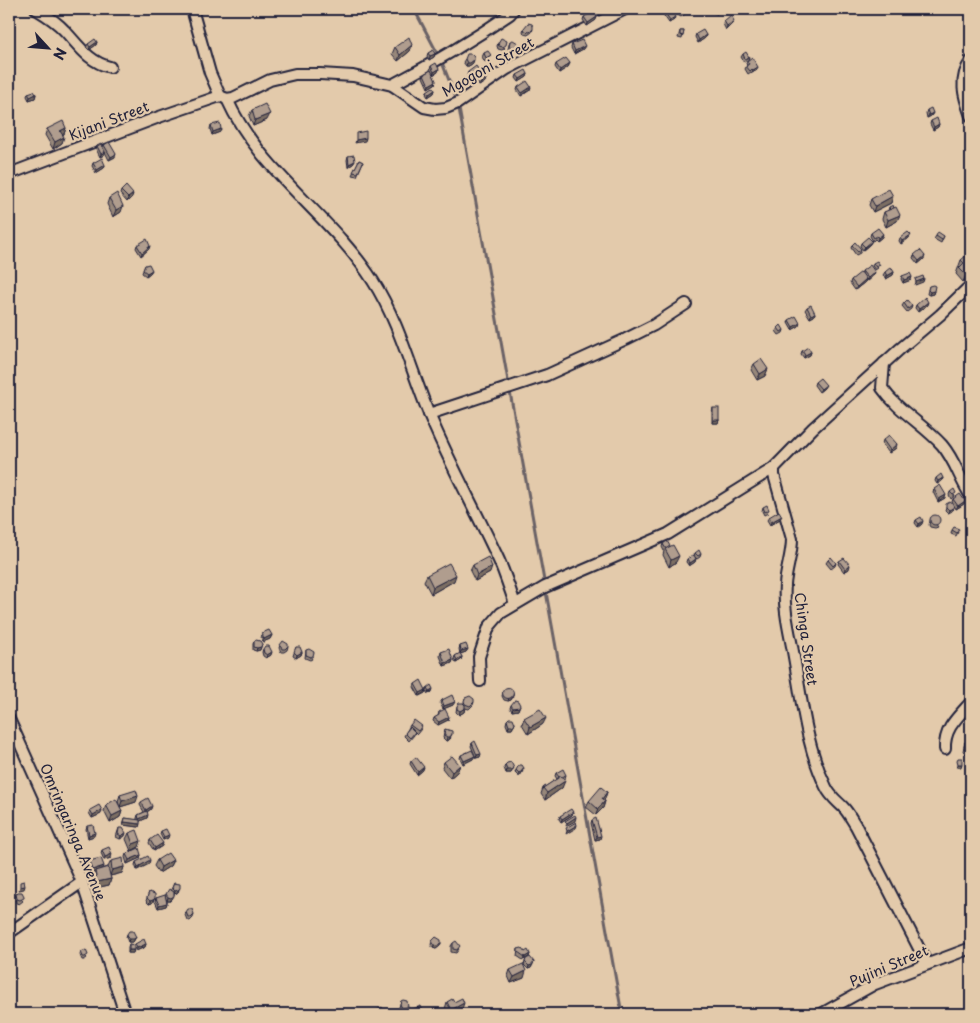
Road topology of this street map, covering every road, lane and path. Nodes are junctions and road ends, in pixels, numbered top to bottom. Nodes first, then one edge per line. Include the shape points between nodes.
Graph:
1 (36, 9) edge
2 (192, 9) edge
3 (514, 9) edge
4 (625, 9) edge
5 (971, 61) edge
6 (110, 67) dead end
7 (392, 85) junction
8 (224, 97) junction
9 (971, 116) edge
10 (9, 174) edge
11 (971, 285) edge
12 (686, 304) dead end
13 (884, 363) junction
14 (429, 414) junction
15 (774, 468) junction
16 (971, 496) edge
17 (515, 604) junction
18 (480, 681) dead end
19 (971, 702) edge
20 (9, 719) edge
21 (945, 749) dead end
22 (82, 882) junction
23 (9, 933) edge
24 (971, 948) edge
25 (927, 964) junction
26 (124, 1014) edge
27 (821, 1014) edge

1 - 6 street via 64,30 92,60
2 - 8 street via 215,87
3 - 7 street via 441,60
4 - 7 street, Mgogoni Street via 508,69 446,108 424,107
5 - 9 street via 963,84
7 - 8 street, Mgogoni Street via 353,76 295,74 270,80 240,95
8 - 10 street, Kijani Street via 159,117
8 - 14 street via 254,144 329,225 373,282 390,310
11 - 13 street
12 - 14 street via 654,325 547,374
13 - 15 street
13 - 16 street via 882,388 896,405 942,445
14 - 17 street via 497,556
15 - 17 street via 668,534 545,586
15 - 25 street, Chinga Street via 792,535 785,597 814,759 826,788 856,826
17 - 18 street via 501,613 489,627 479,656
19 - 21 street via 949,729
20 - 22 street, Omringaringa Avenue
22 - 23 street
22 - 26 street, Omringaringa Avenue
24 - 25 street, Pujini Street
25 - 27 street, Pujini Street via 875,984

